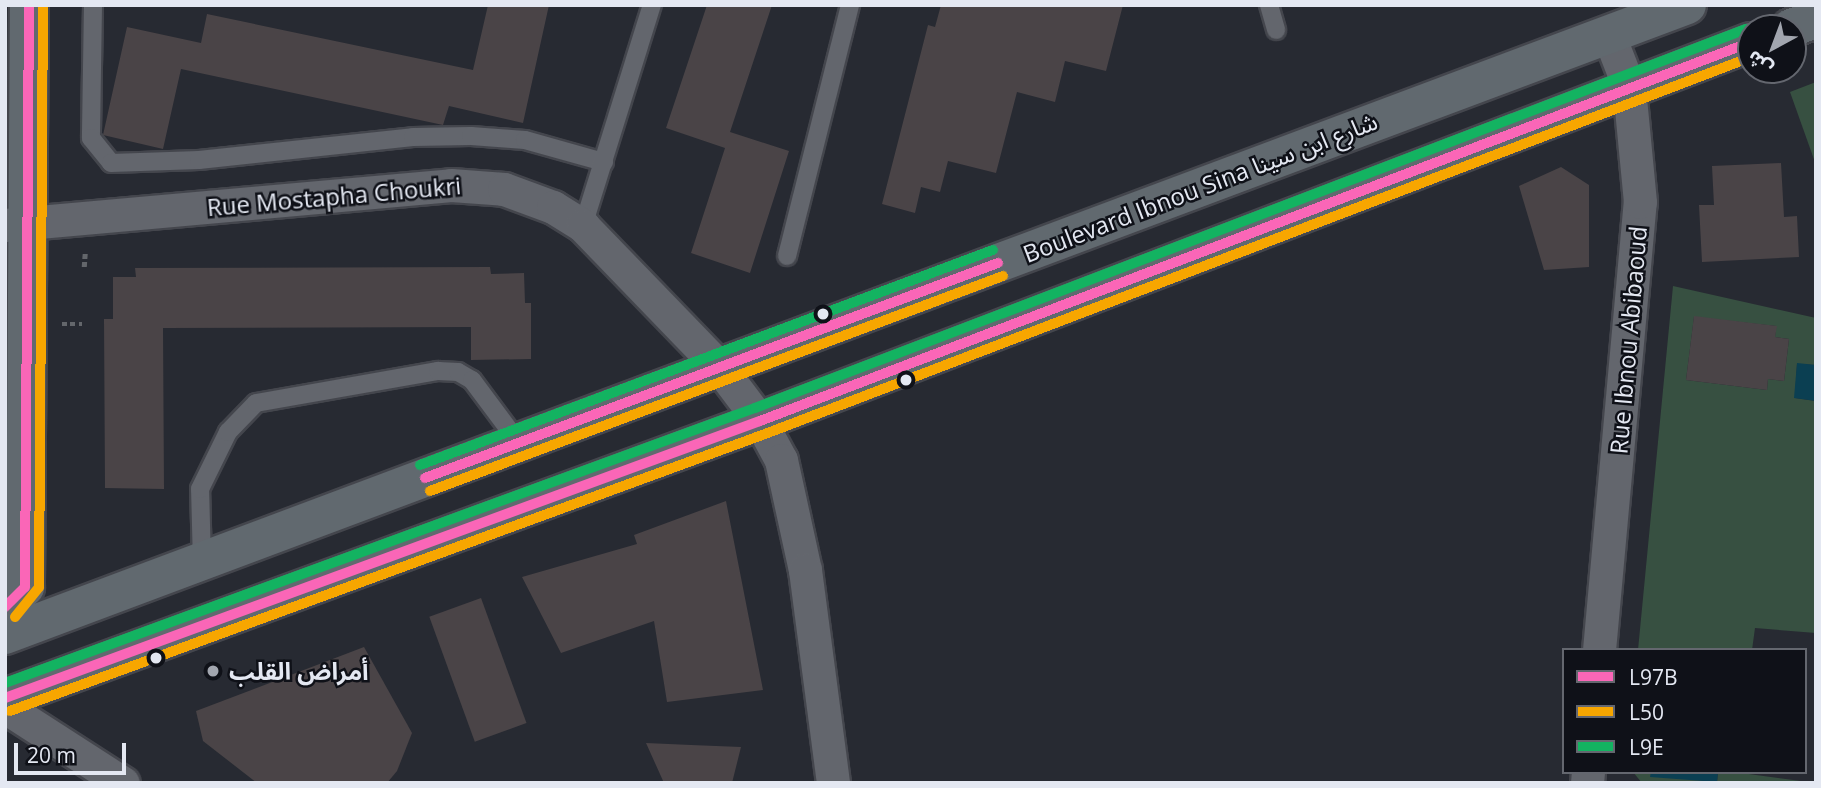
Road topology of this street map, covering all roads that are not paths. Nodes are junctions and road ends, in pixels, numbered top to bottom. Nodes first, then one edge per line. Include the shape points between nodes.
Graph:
1 (29, 5) edge
2 (93, 5) edge
3 (652, 5) edge
4 (850, 5) edge
5 (1269, 5) edge
6 (1686, 5) edge
7 (1276, 30) dead end
8 (1608, 33) junction
9 (1737, 47) edge
10 (1629, 87) junction
11 (604, 162) junction
12 (16, 224) edge
13 (583, 226) junction
14 (787, 256) dead end
15 (720, 368) junction
16 (760, 421) junction
17 (519, 443) junction
18 (202, 563) junction
19 (5, 607) edge
20 (5, 635) edge
21 (1599, 648) edge
22 (5, 698) edge
23 (5, 707) edge
24 (123, 783) edge
25 (833, 783) edge

1 - 12 main road
2 - 11 lane via 91,138 111,163 200,160 413,136 525,139
3 - 11 lane
4 - 14 lane
5 - 7 lane
6 - 8 main road, Boulevard Ibnou Sina شارع ابن سينا
8 - 10 street, Rue Ibnou Abibaoud
8 - 15 main road, Boulevard Ibnou Sina شارع ابن سينا
9 - 10 main road
10 - 16 main road
10 - 21 street, Rue Ibnou Abibaoud via 1640,202
11 - 13 lane
12 - 13 street, Rue Mostapha Choukri via 452,185 504,189 553,207
12 - 19 main road via 25,587
13 - 15 street, Rue Mostapha Choukri
15 - 16 street, Rue Mostapha Choukri
15 - 17 main road, Boulevard Ibnou Sina شارع ابن سينا
16 - 22 main road
16 - 25 street, Rue Mostapha Choukri via 781,460 794,515
17 - 18 main road, Boulevard Ibnou Sina شارع ابن سينا
17 - 18 lane via 472,380 457,372 438,370 256,403 228,432 200,489
18 - 20 main road, Boulevard Ibnou Sina شارع ابن سينا
23 - 24 street

